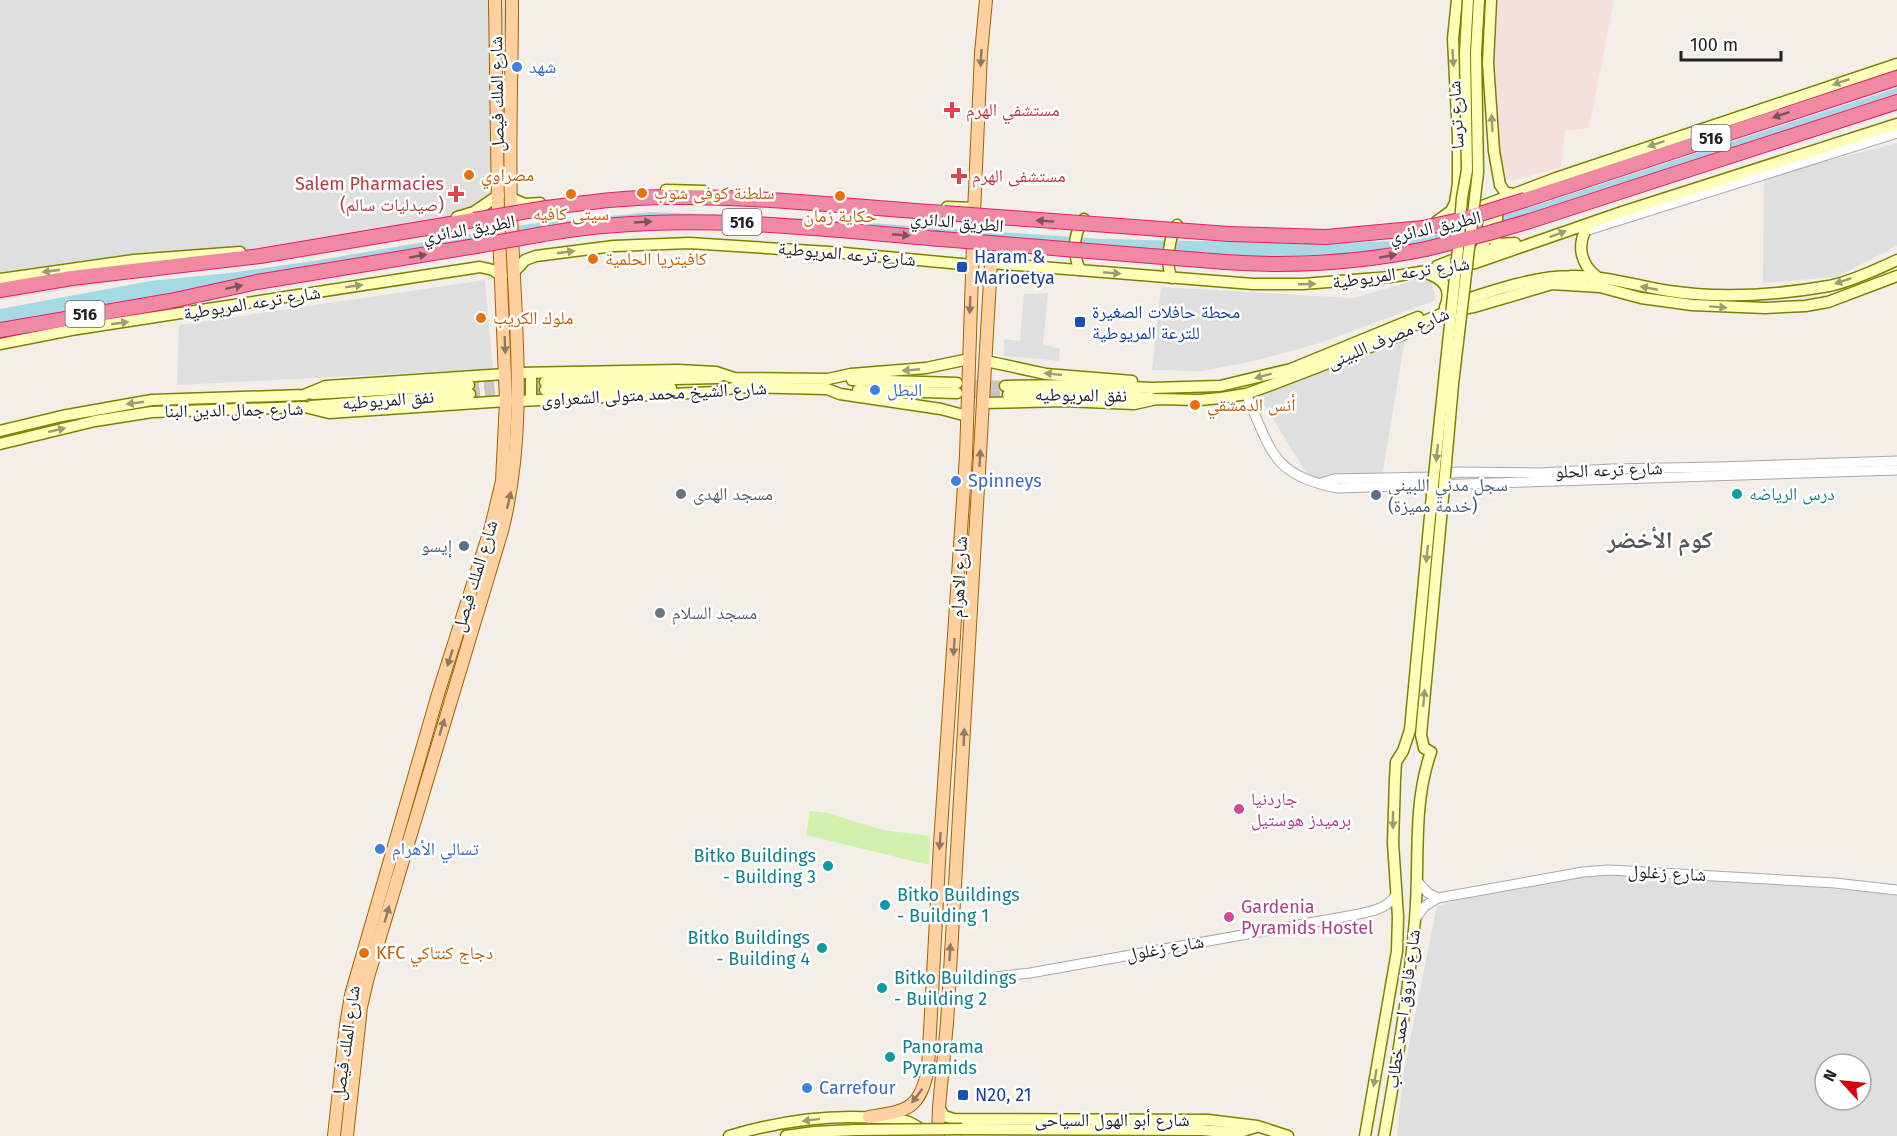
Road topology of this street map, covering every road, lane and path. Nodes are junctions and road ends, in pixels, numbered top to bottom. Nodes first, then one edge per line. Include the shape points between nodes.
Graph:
1 (495, 0) edge
2 (512, 0) edge
3 (986, 0) edge
4 (1457, 0) edge
5 (1468, 0) edge
6 (1479, 0) edge
7 (1491, 0) edge
8 (1897, 64) edge
9 (1897, 78) edge
10 (1897, 102) edge
11 (1897, 124) edge
12 (1897, 133) edge
13 (1458, 155) junction
14 (1495, 158) junction
15 (1500, 185) junction
16 (1706, 189) junction
17 (1513, 194) junction
18 (498, 195) junction
19 (1498, 201) junction
20 (507, 205) junction
21 (974, 211) junction
22 (1437, 221) junction
23 (1160, 224) junction
24 (1177, 225) junction
25 (1585, 231) joint
26 (1490, 238) junction
27 (1515, 243) junction
28 (1533, 243) junction
29 (1478, 254) junction
30 (1897, 260) edge
31 (991, 263) joint
32 (972, 265) junction
33 (1080, 270) junction
34 (1427, 271) junction
35 (508, 274) junction
36 (1596, 276) junction
37 (1897, 276) edge
38 (1158, 277) junction
39 (1172, 278) junction
40 (0, 279) edge
41 (0, 290) edge
42 (1444, 307) junction
43 (0, 330) edge
44 (0, 344) edge
45 (969, 359) junction
46 (986, 361) junction
47 (512, 373) junction
48 (531, 373) junction
49 (734, 382) junction
50 (827, 384) junction
51 (545, 386) tunnel mouth
52 (957, 388) tunnel mouth
53 (1152, 388) junction
54 (470, 390) tunnel mouth
55 (1246, 394) junction
56 (1157, 399) junction
57 (531, 400) junction
58 (304, 401) junction
59 (512, 401) junction
60 (984, 403) junction
61 (967, 416) junction
62 (0, 431) edge
63 (0, 444) edge
64 (1897, 461) edge
65 (1897, 470) edge
66 (1321, 483) junction
67 (1438, 496) junction
68 (417, 765) junction
69 (429, 771) junction
70 (945, 775) junction
71 (962, 777) junction
72 (416, 794) junction
73 (943, 806) junction
74 (959, 806) junction
75 (1417, 881) junction
76 (1897, 890) edge
77 (1396, 895) junction
78 (1438, 898) junction
79 (1381, 909) junction
80 (1398, 917) junction
81 (1415, 919) junction
82 (949, 982) junction
83 (939, 1107) junction
84 (855, 1117) junction
85 (869, 1117) junction
86 (954, 1119) junction
87 (1257, 1126) junction
88 (1366, 1135) edge
89 (334, 1136) edge
90 (347, 1136) edge
91 (729, 1136) edge
92 (786, 1136) edge
93 (863, 1136) edge
94 (929, 1136) edge
95 (938, 1136) edge
96 (944, 1136) edge
97 (1288, 1136) edge
98 (1384, 1136) edge

1 - 18 main road, شارع الملك فيصل
2 - 20 main road, شارع الملك فيصل
3 -> 21 main road, شارع الاهرام
4 -> 13 main road, شارع ترسا via 1453,39
5 -> 67 main road, bridge via 1467,170
6 - 67 main road, bridge via 1478,172
14 -> 7 main road, شارع ترسا via 1488,63
8 -> 17 main road
9 -> 41 highway, الطريق الدائري / 516, bridge via 1505,207 1444,224 1391,232 1278,237 748,198 651,197 546,208 260,255
43 -> 10 highway, الطريق الدائري / 516, bridge via 257,282 636,222 746,222 1254,264 1312,265 1369,259 1499,230
11 - 16 main road, شارع ترعه المريوطية
12 - 16 street
13 - 14 main road via 1480,167
13 - 22 main road, شارع ترسا via 1455,203
14 - 15 main road, شارع ترسا
15 - 17 main road
15 - 19 main road
16 - 25 street
28 -> 16 main road, شارع ترعه المريوطية via 1622,212
17 - 19 main road
18 - 20 main road, شارع الملك فيصل
18 -> 40 main road via 467,215 382,231 257,251 134,260
19 - 22 main road
19 - 26 main road
20 - 21 main road via 688,190
20 - 35 main road, شارع الملك فيصل, bridge
21 - 32 main road, شارع الاهرام, bridge
22 - 24 main road via 1326,234
23 - 24 main road
23 - 33 main road, bridge via 1084,219 1075,244
23 - 38 main road, bridge via 1164,234
24 - 39 main road, bridge via 1172,235
25 - 36 main road via 1582,259
26 - 27 main road via 1498,244
26 - 29 main road
27 - 28 main road
27 - 29 main road
28 - 34 main road, شارع ترعه المريوطية via 1475,263
29 - 34 main road
30 -> 36 main road, شارع مصرف اللبينى via 1829,286 1755,294 1690,294
31 - 33 main road, شارع ترعه المريوطية
31 - 46 main road, شارع الاهرام
35 -> 32 main road, شارع ترعه المريوطية via 536,256 664,243
32 -> 45 main road, شارع الاهرام
33 -> 38 main road, شارع ترعه المريوطية
39 -> 34 main road, شارع ترعه المريوطية via 1303,284
34 - 42 main road via 1443,282 1448,291
44 -> 35 main road, شارع ترعه المريوطية via 71,330 158,323 480,267
35 - 47 main road, شارع الملك فيصل
36 - 42 main road, شارع مصرف اللبينى via 1536,280
55 -> 37 main road, شارع مصرف اللبينى via 1404,334 1412,326 1449,311 1552,285 1600,287 1692,305 1765,308 1828,302
38 - 39 main road, شارع ترعه المريوطية
42 -> 53 main road, شارع مصرف اللبينى via 1280,372 1220,386
45 -> 50 main road, شارع الشيخ محمد متولى الشعراوى via 926,368 851,375
45 - 61 main road, شارع الاهرام
53 -> 46 main road, شارع مصرف اللبينى via 1132,381 1047,374
46 - 60 main road, شارع الاهرام
47 - 48 main road, شارع الشيخ محمد متولى الشعراوى
47 - 58 main road, شارع جمال الدين البنا via 326,386
47 - 59 main road, شارع الملك فيصل
48 - 49 main road, شارع الشيخ محمد متولى الشعراوى via 678,370 716,372
48 - 57 main road
49 - 50 main road, شارع الشيخ محمد متولى الشعراوى
49 - 51 main road
49 - 57 main road, شارع الشيخ محمد متولى الشعراوى via 716,392
50 - 52 main road
50 - 61 main road, شارع الشيخ محمد متولى الشعراوى via 840,394 911,403
53 - 56 main road, نفق المريوطيه via 1082,385 1005,391
54 - 58 main road, نفق المريوطيه
55 - 56 main road, شارع مصرف اللبينى via 1199,400
55 - 66 street, شارع ترعه الحلو via 1280,463 1297,477
56 - 60 main road, شارع مصرف اللبينى via 1134,404
57 - 59 main road, شارع الشيخ محمد متولى الشعراوى
58 - 59 main road, شارع جمال الدين البنا via 329,413
58 -> 62 main road, شارع جمال الدين البنا via 152,400
63 -> 58 main road, شارع جمال الدين البنا via 152,412
59 -> 68 main road, شارع الملك فيصل via 496,510
69 -> 59 main road, شارع الملك فيصل via 511,495 517,443
71 -> 60 main road, شارع الاهرام
61 -> 70 main road, شارع الاهرام
64 - 66 street, شارع ترعه الحلو via 1458,472
65 - 66 street, شارع ترعه الحلو via 1387,487 1338,488
75 -> 67 main road, شارع فاروق احمد خطاب via 1420,795 1431,752 1424,748 1421,729
67 -> 77 main road, شارع فاروق احمد خطاب via 1410,730 1396,762
68 - 69 main road via 422,771
68 - 72 main road, شارع الملك فيصل
69 - 72 main road, شارع الملك فيصل
70 - 71 main road via 952,779
70 - 73 main road, شارع الاهرام
71 - 74 main road, شارع الاهرام
72 - 89 main road, شارع الملك فيصل via 351,995
90 -> 72 main road, شارع الملك فيصل via 363,1000
73 - 74 main road via 953,801
73 -> 85 main road, شارع الاهرام via 925,1085 919,1096 899,1113
82 -> 74 main road, شارع الاهرام
75 - 78 street
75 - 81 main road, شارع فاروق احمد خطاب
76 - 78 street, شارع زغلول via 1835,882 1609,870
77 - 79 street
77 - 80 main road, شارع فاروق احمد خطاب
78 - 81 street
79 - 80 street
79 - 82 street, شارع زغلول via 1030,973
80 -> 88 main road, شارع فاروق احمد خطاب via 1396,962
81 - 98 main road, شارع فاروق احمد خطاب
82 - 83 main road, شارع الاهرام
83 - 86 main road via 944,1116
83 - 95 main road, شارع الاهرام
84 - 85 main road
84 -> 91 main road via 779,1124
84 - 93 main road via 861,1123
85 - 94 main road via 905,1120
86 - 87 main road, شارع أبو الهول السياحى via 1208,1120
86 - 96 main road
87 - 92 main road, bridge via 1237,1132 903,1129
87 - 97 main road, شارع أبو الهول السياحى

